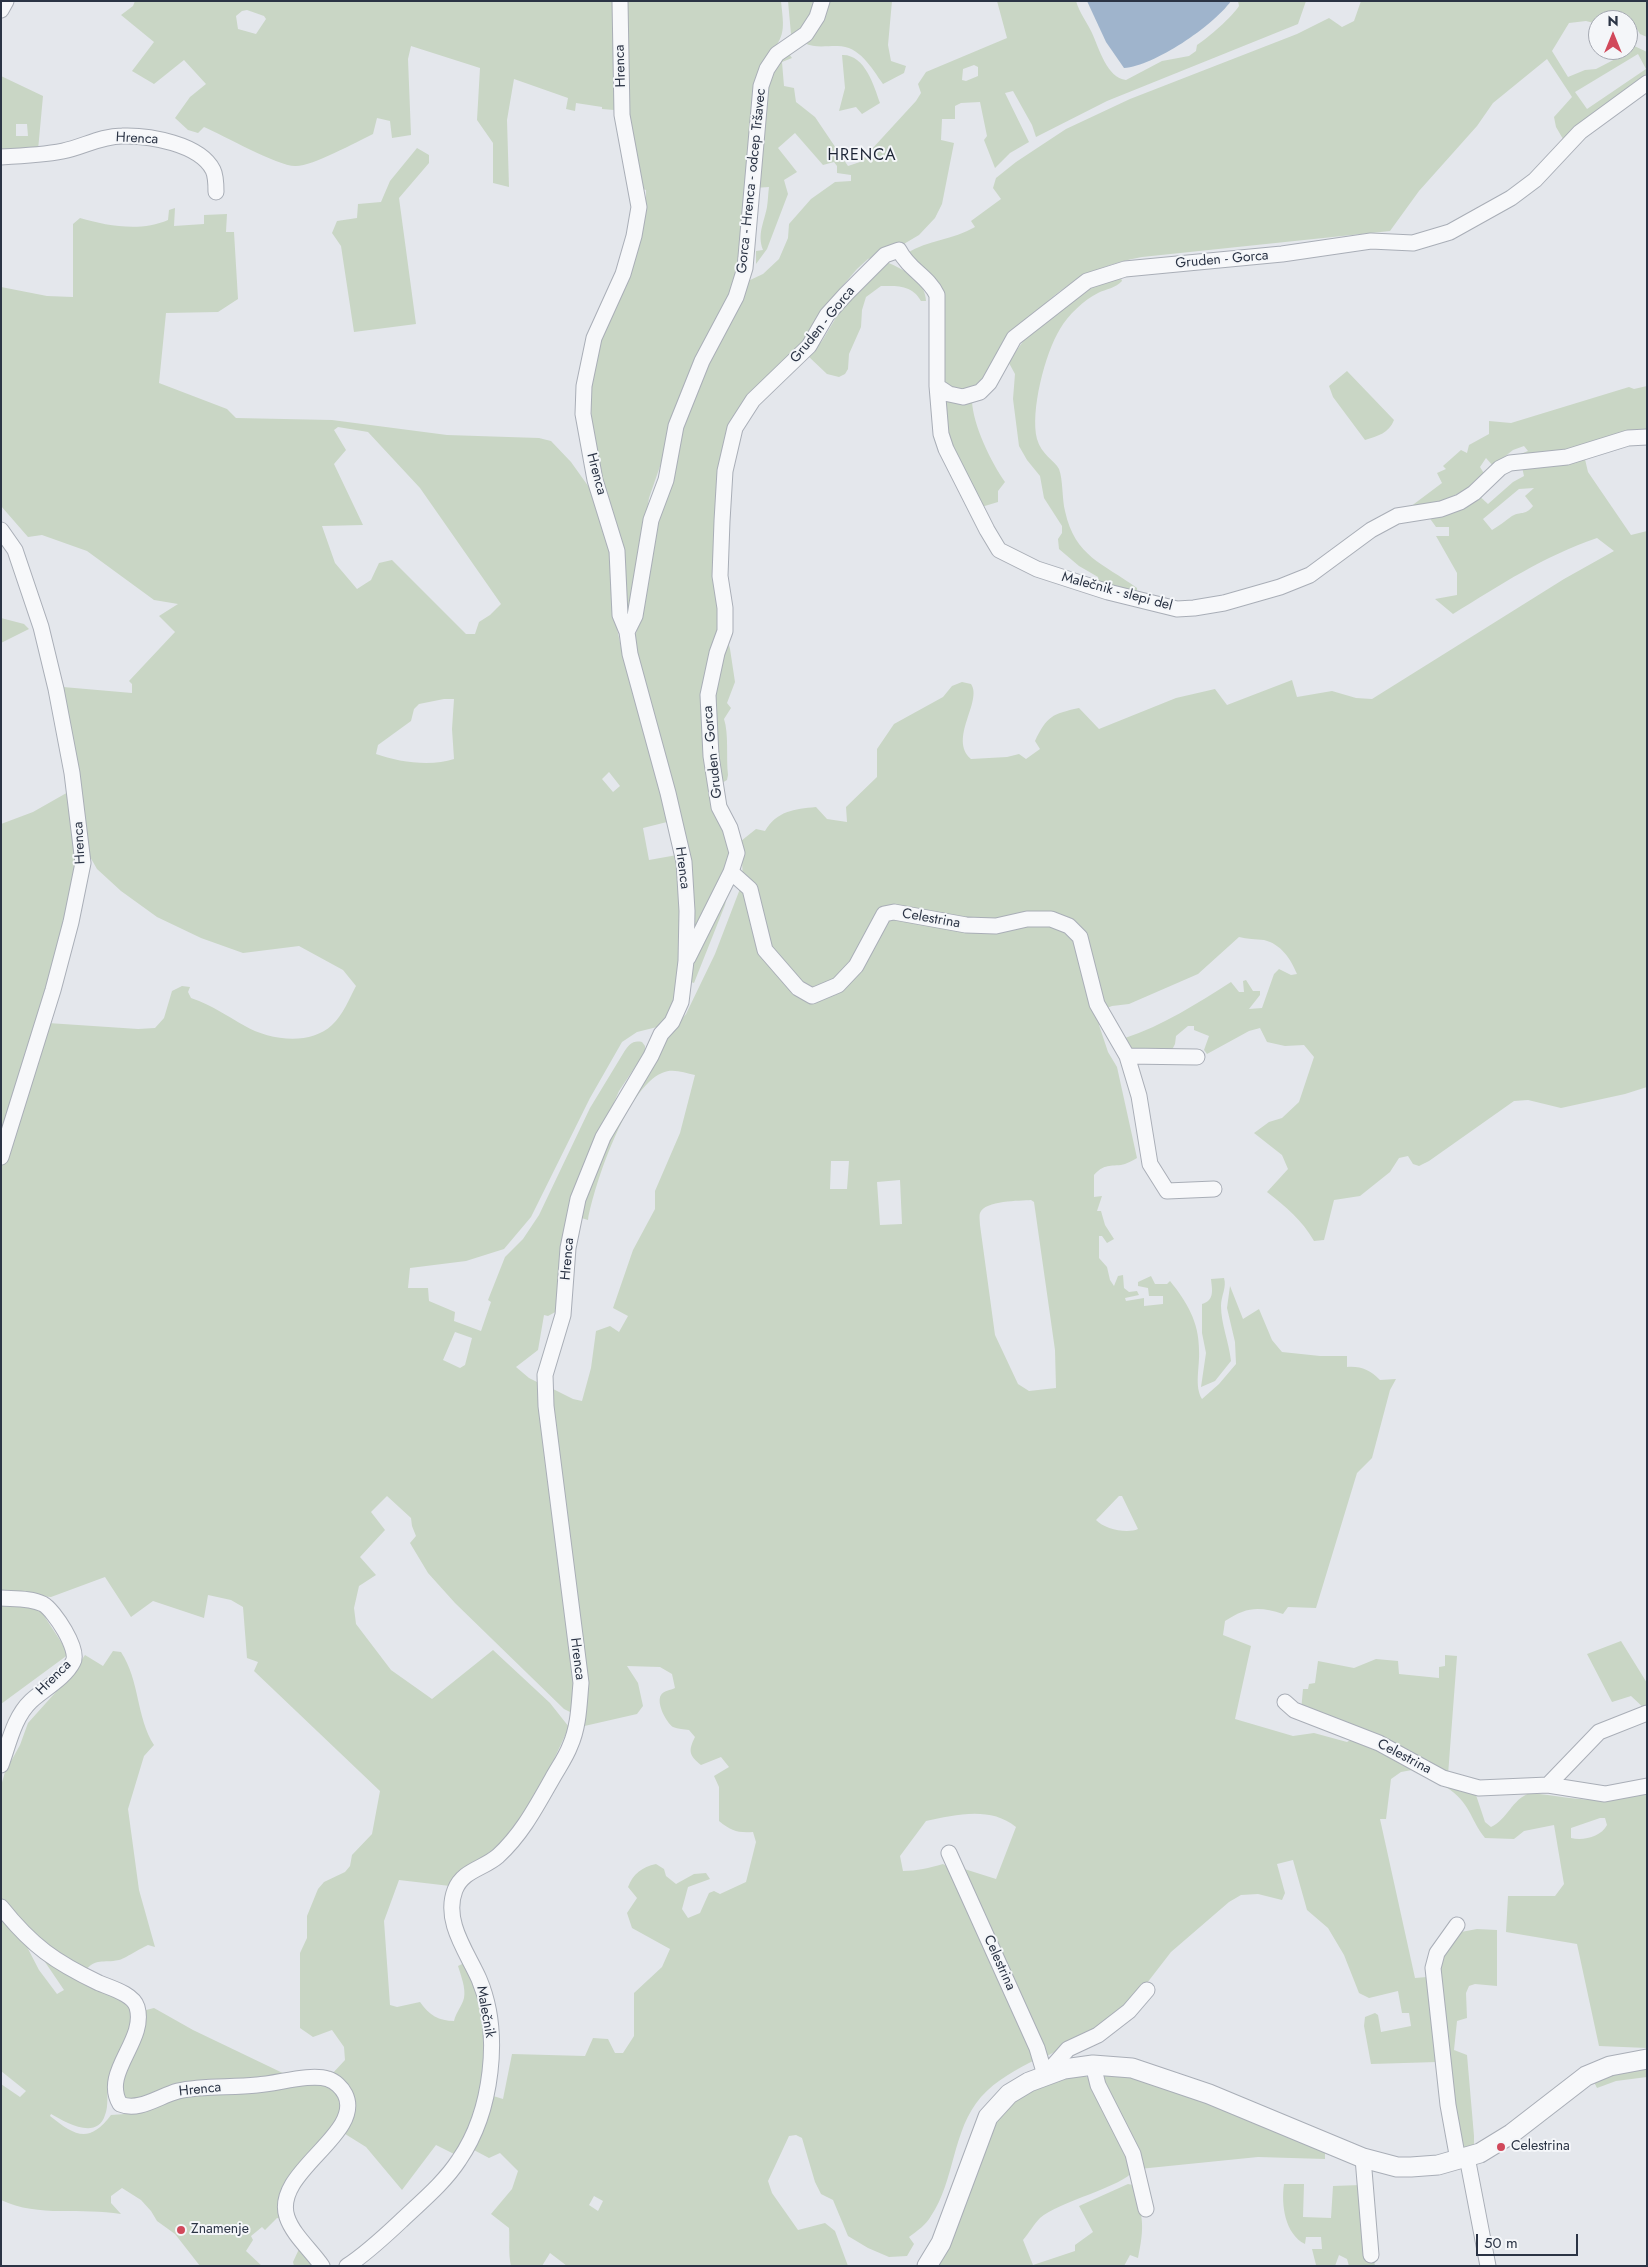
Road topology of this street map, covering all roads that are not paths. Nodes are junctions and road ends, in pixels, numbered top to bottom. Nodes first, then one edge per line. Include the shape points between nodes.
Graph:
1 (6, 1) edge
2 (620, 1) edge
3 (822, 1) edge
4 (1, 10) edge
5 (1647, 83) edge
6 (1, 157) edge
7 (216, 192) dead end
8 (936, 386) junction
9 (1647, 436) edge
10 (1, 530) edge
11 (627, 632) junction
12 (731, 872) junction
13 (686, 961) junction
14 (1127, 1056) junction
15 (1197, 1057) dead end
16 (1, 1157) edge
17 (1214, 1189) dead end
18 (1, 1598) edge
19 (1285, 1702) dead end
20 (1647, 1713) edge
21 (577, 1724) joint
22 (1, 1765) edge
23 (1548, 1785) junction
24 (1647, 1786) edge
25 (949, 1853) dead end
26 (1, 1907) edge
27 (1457, 1925) dead end
28 (1147, 1990) dead end
29 (1647, 2059) edge
30 (1093, 2065) junction
31 (1045, 2075) junction
32 (1363, 2158) junction
33 (1462, 2159) junction
34 (1146, 2209) dead end
35 (1371, 2255) dead end
36 (322, 2266) edge
37 (346, 2266) edge
38 (927, 2266) edge
39 (1488, 2266) edge

1 - 4 street
2 - 11 street, Hrenca via 622,115 639,207 623,274 594,338 584,386 583,414 595,480 617,551 620,615
3 - 11 street, Gorca - Hrenca - odcep Tršavec via 806,34 777,54 761,86 745,268 736,297 702,361 676,426 666,480 651,520 635,616
5 - 8 street, Gruden - Gorca via 1580,132 1535,180 1511,198 1450,232 1413,242 1371,240 1273,255 1125,269 1087,281 1020,333 980,392 963,397 949,394
6 - 7 street, Hrenca via 65,151 97,140 123,136 156,138 205,159 213,170
8 - 9 street, Malečnik - slepi del via 946,449 1000,550 1037,569 1108,592 1177,609 1224,603 1310,575 1371,530 1397,516 1441,509 1460,502 1510,463 1567,457 1628,438
8 - 12 street, Gruden - Gorca via 937,295 932,286 906,264 899,250 885,255 846,294 809,346 753,400 735,428 725,471 722,530 720,576 726,608 725,631 708,695 712,756 720,807 737,853
10 - 16 street, Hrenca via 15,550 41,627 75,791 83,862 56,982
11 - 13 street, Hrenca via 684,862
12 - 13 street, Gruden - Gorca
12 - 14 street, Celestrina via 750,889 766,950 798,988 812,996 838,985 856,966 884,914 894,912 966,925 996,926 1027,919 1051,919 1069,926 1080,937 1097,1004
13 - 21 street, Hrenca via 681,1002 672,1022 661,1034 603,1137 578,1199 568,1248 563,1315 545,1375 581,1683
14 - 15 street
14 - 17 street via 1139,1096 1150,1164 1167,1191
18 - 22 street, Hrenca via 30,1600 46,1606 65,1632 75,1656 66,1670 18,1716
19 - 23 street, Celestrina via 1294,1710 1379,1743 1443,1778 1479,1788
20 - 23 street via 1599,1732
21 - 37 street, Malečnik via 571,1746 529,1820 496,1858 460,1880 454,1892 454,1924 479,1980 491,2052 490,2080 475,2131 459,2160 438,2186
23 - 24 street, Celestrina via 1605,1794
25 - 31 street, Celestrina via 1037,2048
26 - 36 street, Hrenca via 40,1950 120,1993 136,2006 137,2029 115,2085 115,2097 120,2104 143,2105 191,2089 256,2086 316,2078 334,2082 344,2092 346,2110 337,2132 290,2187 285,2204 292,2229
27 - 33 street via 1437,1953 1433,1968 1448,2105
28 - 31 street via 1129,2011 1098,2035 1068,2049
29 - 33 street via 1610,2066 1586,2076 1493,2146
30 - 31 street
30 - 32 street via 1132,2068 1159,2075
30 - 34 street via 1098,2085 1133,2154
31 - 38 street via 1009,2094 988,2117 941,2244
32 - 33 street via 1411,2168
32 - 35 street
33 - 39 street

